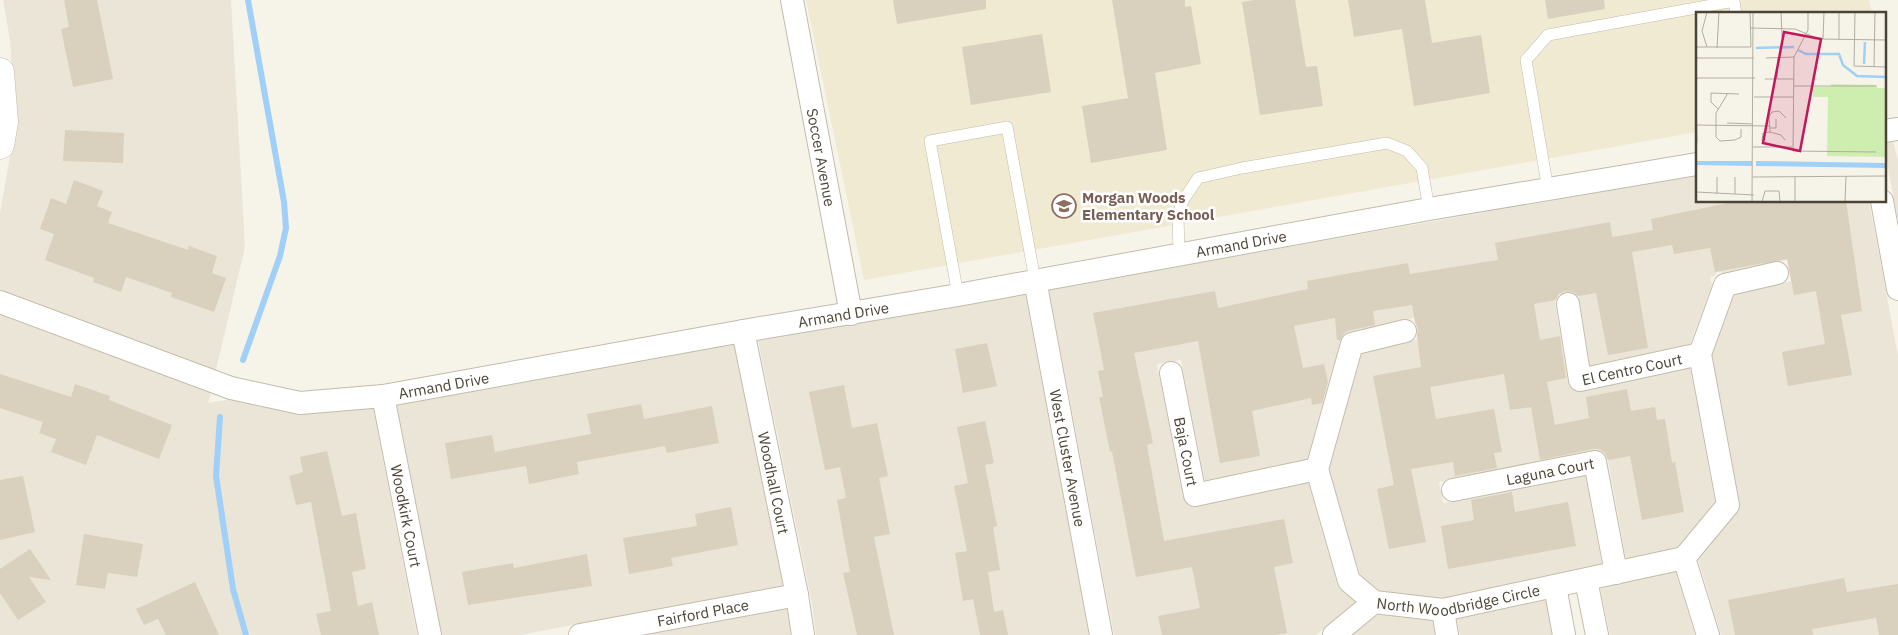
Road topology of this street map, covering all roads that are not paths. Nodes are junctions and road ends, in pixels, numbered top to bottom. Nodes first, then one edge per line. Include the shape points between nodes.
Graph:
1 (792, 0) edge
2 (1736, 12) edge
3 (0, 72) edge
4 (0, 144) edge
5 (1696, 164) edge
6 (1548, 190) junction
7 (1882, 202) edge
8 (1429, 210) junction
9 (1179, 254) junction
10 (1777, 273) dead end
11 (1035, 280) junction
12 (1898, 289) edge
13 (958, 295) junction
14 (0, 302) edge
15 (1568, 304) dead end
16 (852, 314) junction
17 (743, 331) junction
18 (1405, 331) dead end
19 (1700, 354) junction
20 (1171, 373) dead end
21 (383, 396) junction
22 (1317, 469) junction
23 (1453, 490) dead end
24 (1684, 558) junction
25 (1616, 573) junction
26 (1589, 580) junction
27 (1555, 586) junction
28 (797, 595) junction
29 (1374, 602) junction
30 (1443, 610) junction
31 (430, 635) edge
32 (580, 635) edge
33 (803, 635) edge
34 (1101, 635) edge
35 (1334, 635) edge
36 (1448, 635) edge
37 (1564, 635) edge
38 (1597, 635) edge
39 (1708, 635) edge

1 - 16 street, Soccer Avenue
2 - 6 lane via 1734,1 1548,36 1526,60
3 - 4 street via 4,122
5 - 6 street, Armand Drive
6 - 8 street, Armand Drive
7 - 12 street
8 - 9 street, Armand Drive
8 - 9 lane via 1422,168 1407,151 1387,143 1242,168 1198,178 1178,214
9 - 11 street, Armand Drive
10 - 19 street via 1725,285
11 - 13 street, Armand Drive
11 - 13 lane via 1007,127 930,141
11 - 34 street, West Cluster Avenue
13 - 16 street, Armand Drive
14 - 21 street, Armand Drive via 230,388 300,402
15 - 19 street, El Centro Court via 1580,380
16 - 17 street, Armand Drive
17 - 21 street, Armand Drive
17 - 28 street, Woodhall Court
18 - 22 street via 1352,344
19 - 24 street via 1728,505
20 - 22 street, Baja Court via 1195,496
21 - 31 street, Woodkirk Court
22 - 29 street, North Woodbridge Circle via 1349,581
23 - 25 street, Laguna Court via 1595,462
24 - 25 street, North Woodbridge Circle
24 - 39 street
25 - 26 street, North Woodbridge Circle
26 - 27 street, North Woodbridge Circle
26 - 38 street
27 - 30 street, North Woodbridge Circle
27 - 37 street, North Woodbridge Circle
28 - 32 street, Fairford Place
28 - 33 street, Woodhall Court
29 - 30 street, North Woodbridge Circle
29 - 35 street
30 - 36 street

